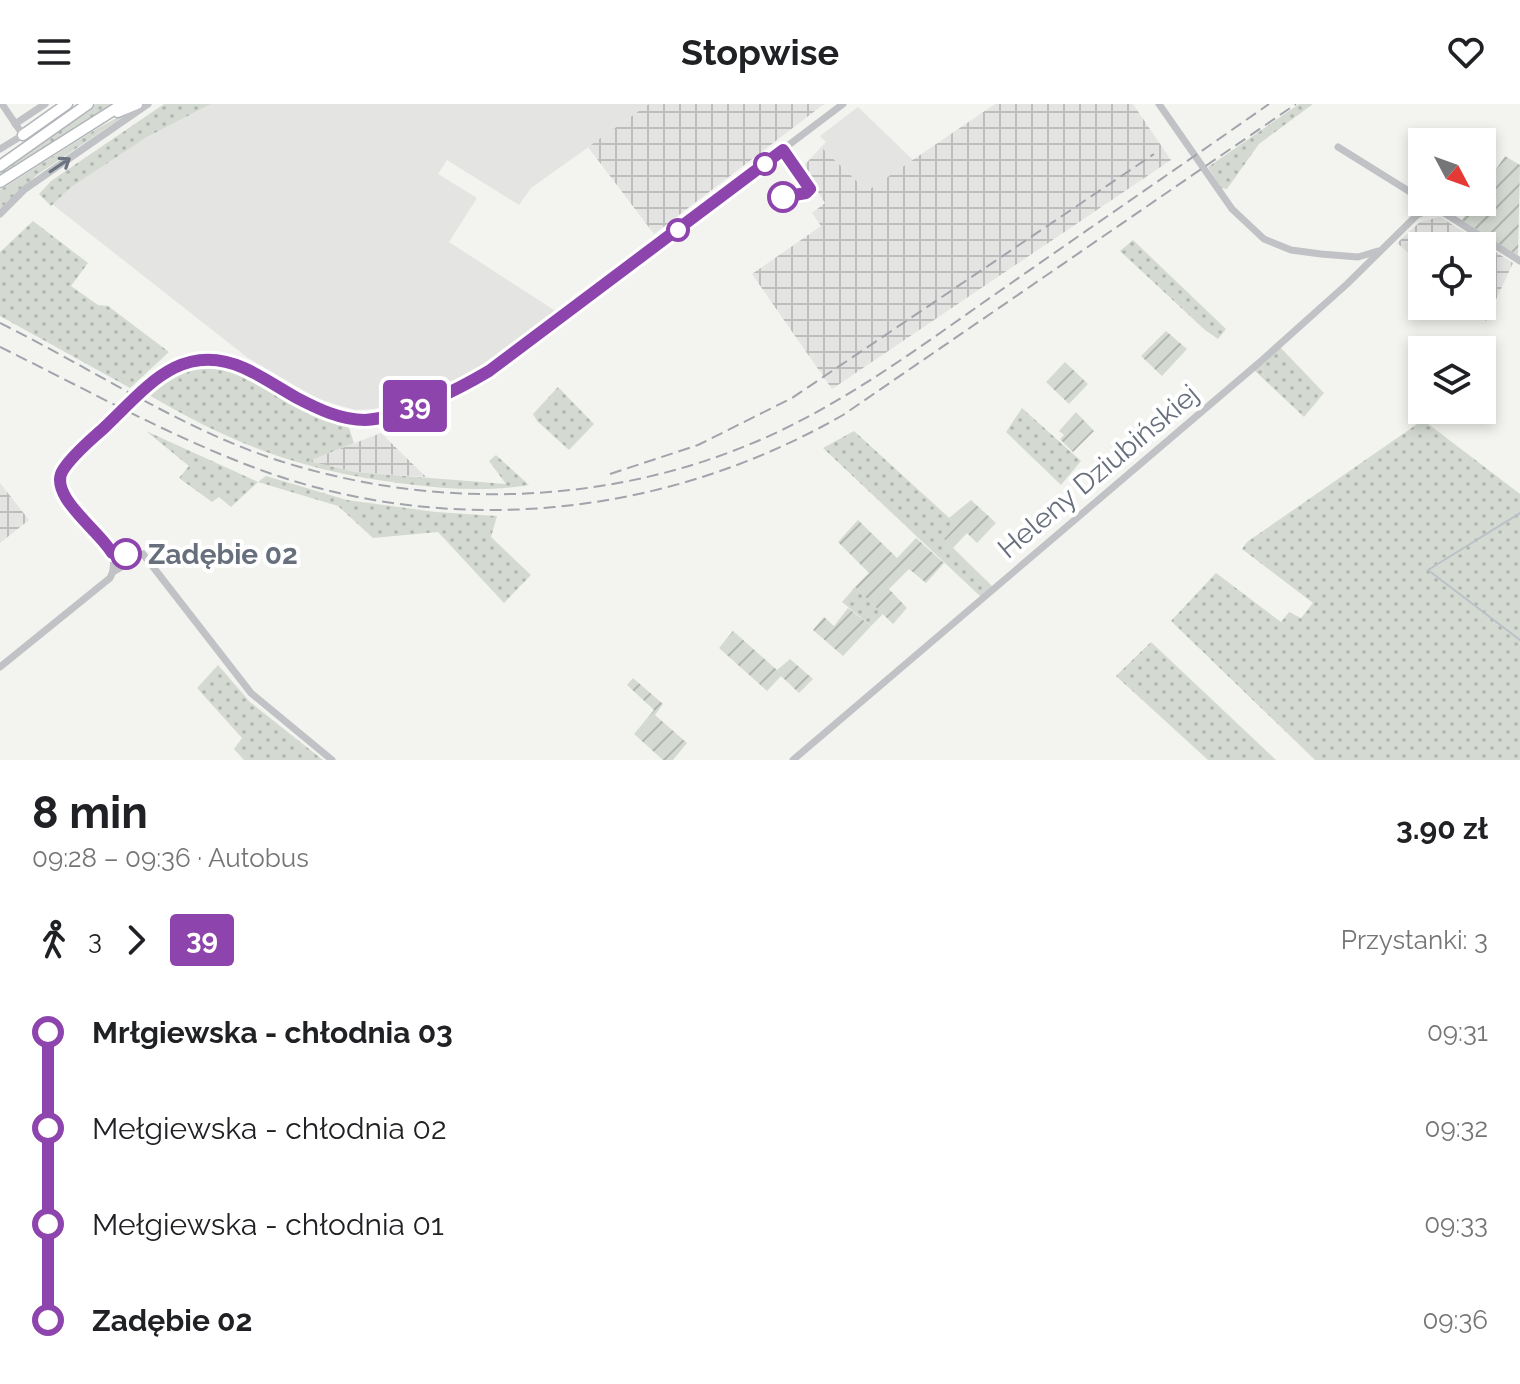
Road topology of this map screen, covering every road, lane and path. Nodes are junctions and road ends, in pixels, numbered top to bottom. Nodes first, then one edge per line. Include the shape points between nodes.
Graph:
1 (45, 104) edge
2 (67, 104) edge
3 (88, 104) edge
4 (123, 104) edge
5 (137, 104) edge
6 (148, 104) edge
7 (843, 104) edge
8 (1159, 104) edge
9 (6, 105) edge
10 (15, 124) junction
11 (91, 125) junction
12 (23, 135) junction
13 (1338, 147) dead end
14 (0, 149) edge
15 (0, 166) edge
16 (0, 182) edge
17 (1408, 191) edge
18 (0, 214) edge
19 (1416, 216) edge
20 (1449, 216) edge
21 (1380, 250) junction
22 (1352, 257) junction
23 (1520, 261) edge
24 (1356, 275) junction
25 (112, 553) junction
26 (132, 562) junction
27 (113, 572) junction
28 (0, 667) edge
29 (332, 760) edge
30 (793, 760) edge

1 - 10 street
2 - 12 main road
3 - 15 main road
4 - 11 main road
5 - 11 main road
18 -> 6 street via 25,189
7 - 25 street via 489,371 404,410 370,419 346,418 230,363 199,359 171,368 95,436 60,476 63,496
8 - 22 street via 1232,209 1258,235 1291,250
9 - 10 street
10 - 12 street
11 - 16 main road
12 - 14 street
13 - 17 street
19 - 21 street, Heleny Dziubińskiej
20 - 23 street
21 - 22 street
21 - 24 street, Heleny Dziubińskiej
22 - 24 street via 1358,265
24 - 30 street, Heleny Dziubińskiej
25 - 26 street via 126,554
25 - 27 street
26 - 27 street
26 - 29 street via 143,554 251,693
27 - 28 street via 105,584

